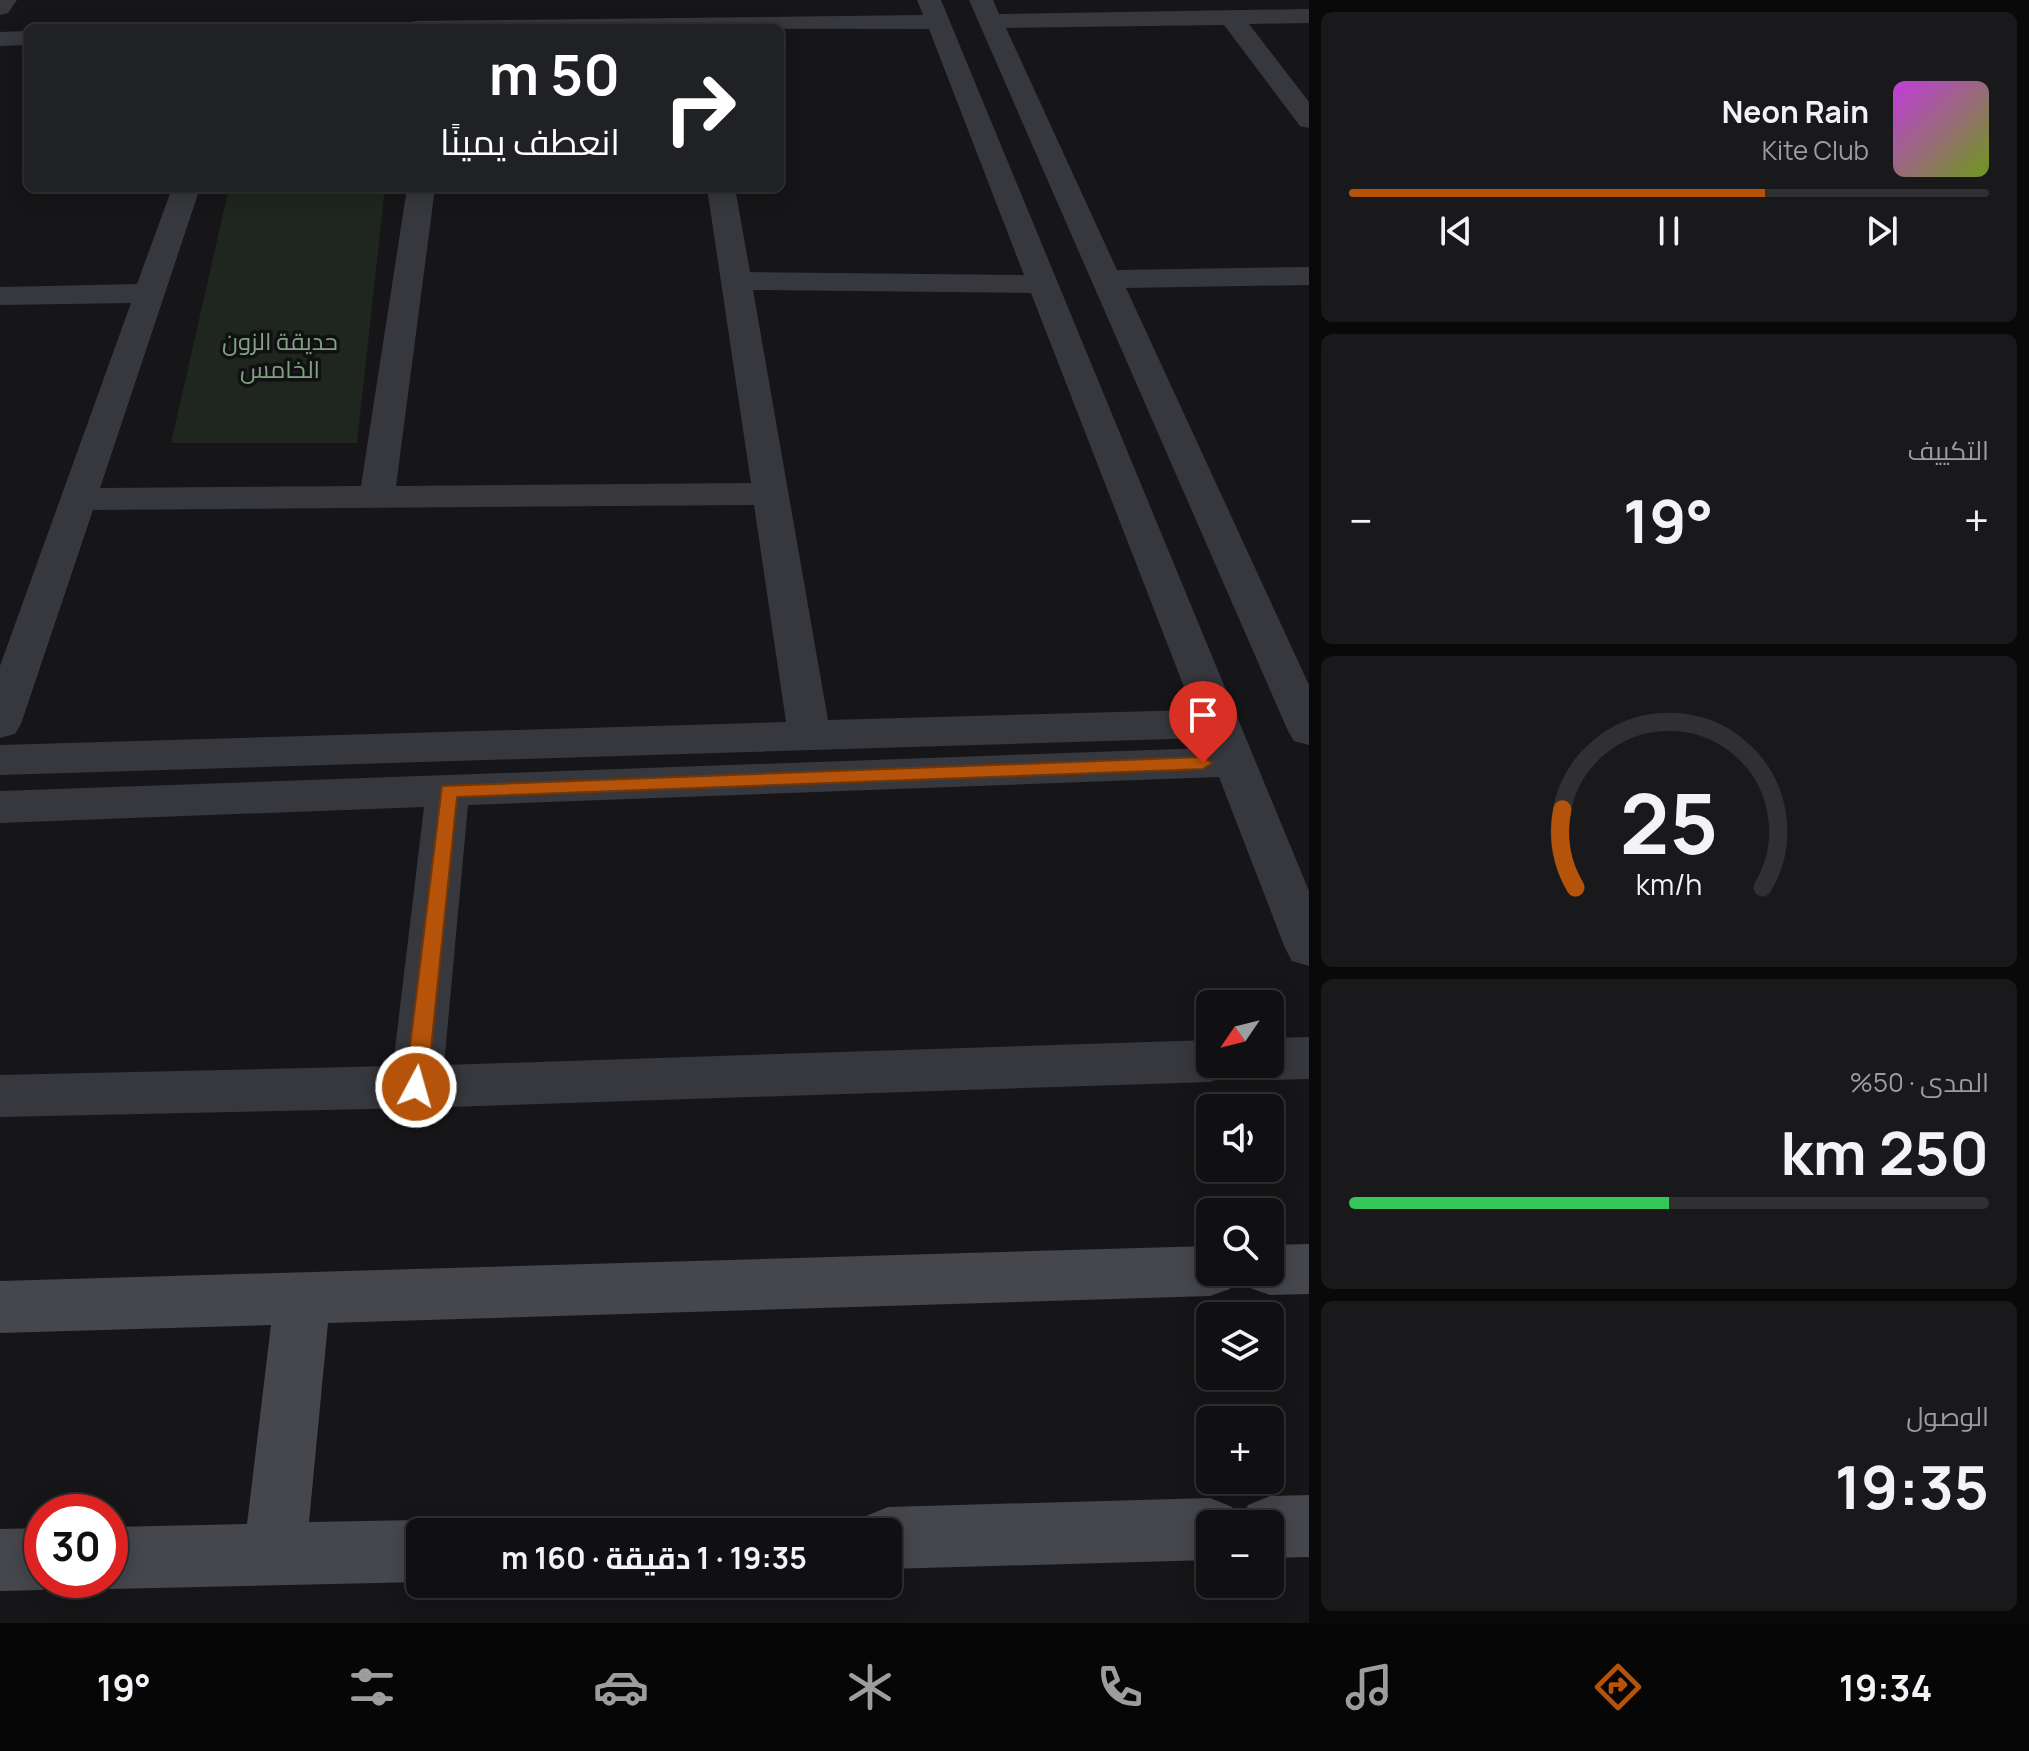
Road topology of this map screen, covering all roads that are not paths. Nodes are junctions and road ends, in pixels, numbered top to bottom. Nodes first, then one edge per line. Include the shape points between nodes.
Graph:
1 (5, 0) edge
2 (517, 0) edge
3 (0, 8) edge
4 (986, 10) edge
5 (934, 11) edge
6 (1309, 16) edge
7 (1231, 17) junction
8 (517, 24) edge
9 (727, 24) edge
10 (24, 38) edge
11 (0, 39) edge
12 (1309, 120) edge
13 (185, 192) edge
14 (420, 192) edge
15 (722, 192) edge
16 (1309, 276) edge
17 (1107, 279) junction
18 (736, 281) junction
19 (1043, 284) junction
20 (150, 293) junction
21 (0, 296) edge
22 (770, 494) junction
23 (377, 497) junction
24 (78, 499) junction
25 (1219, 723) junction
26 (0, 724) edge
27 (1308, 727) edge
28 (809, 735) junction
29 (0, 760) edge
30 (1234, 762) junction
31 (448, 791) junction
32 (0, 807) edge
33 (1309, 948) edge
34 (1309, 1058) edge
35 (1284, 1059) edge
36 (1196, 1061) edge
37 (416, 1087) junction
38 (0, 1096) edge
39 (1309, 1269) edge
40 (1284, 1270) edge
41 (1196, 1271) edge
42 (302, 1298) junction
43 (0, 1307) edge
44 (1309, 1526) edge
45 (1284, 1527) edge
46 (1196, 1529) edge
47 (902, 1538) edge
48 (406, 1551) edge
49 (275, 1555) junction
50 (128, 1558) edge
51 (24, 1559) edge
52 (0, 1560) edge

1 - 3 street
2 - 8 street
4 - 7 street
4 - 17 street
5 - 9 street
5 - 19 street
6 - 7 street
7 - 12 street
10 - 11 street
13 - 20 street
14 - 23 street
15 - 18 street
16 - 17 street
17 - 27 street
18 - 19 street
18 - 22 street
19 - 25 street
20 - 21 street
20 - 24 street
22 - 23 street
22 - 28 street
23 - 24 street
24 - 26 street
25 - 28 street
25 - 30 street
28 - 29 street
30 - 31 street
30 - 33 street
31 - 32 street
31 - 37 street
34 - 35 street
36 - 37 street
37 - 38 street
39 - 40 main road
41 - 42 main road
42 - 43 main road
42 - 49 main road
44 - 45 main road
46 - 47 main road
48 - 49 main road
49 - 50 main road
51 - 52 main road

